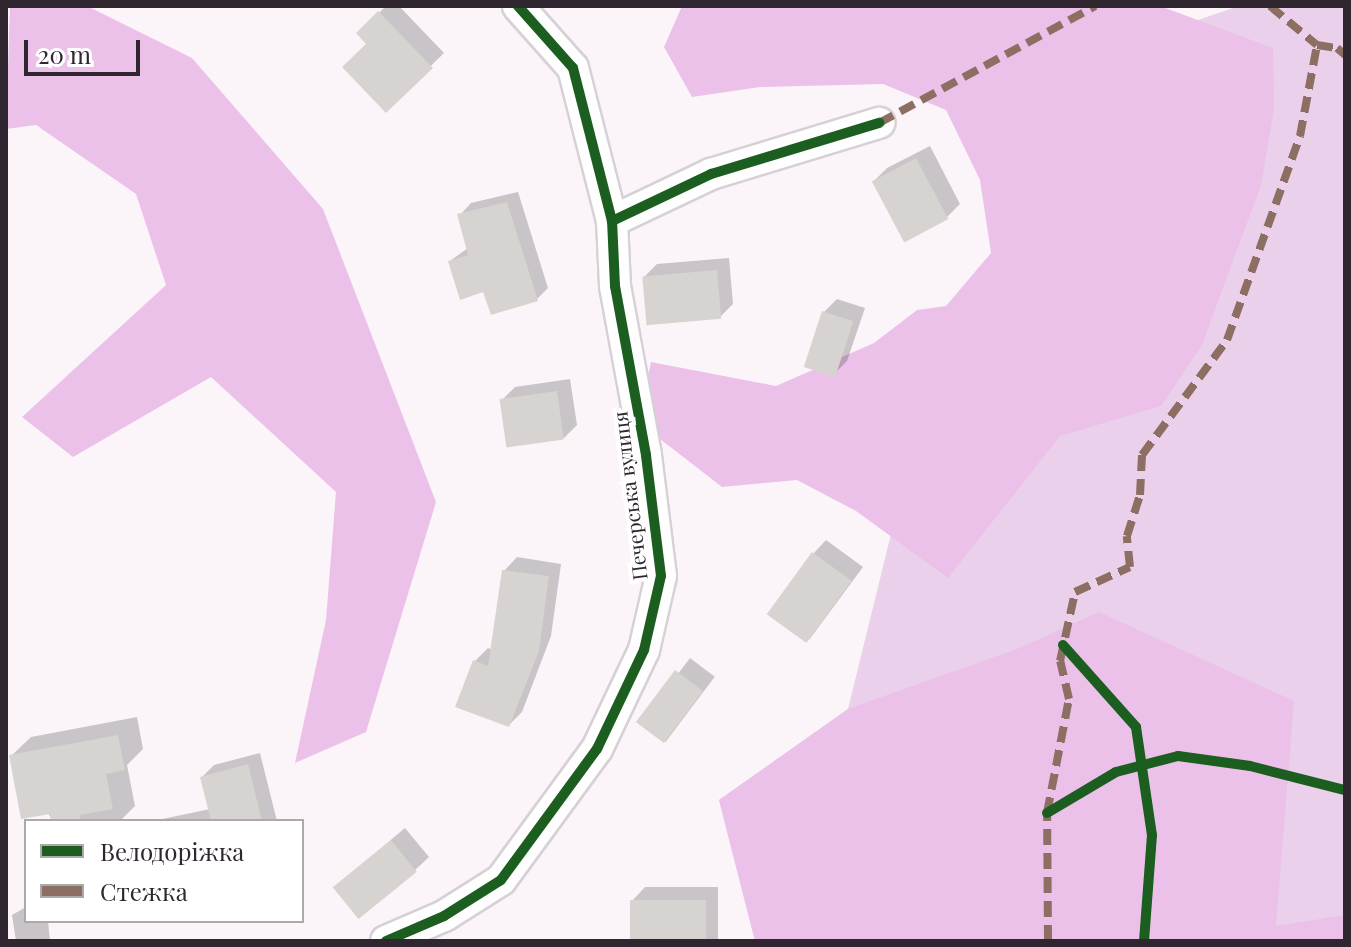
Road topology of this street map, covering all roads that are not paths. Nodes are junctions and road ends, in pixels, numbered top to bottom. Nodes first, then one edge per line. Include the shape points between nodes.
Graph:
1 (518, 6) edge
2 (879, 123) dead end
3 (612, 221) junction
4 (386, 941) edge

1 - 3 street, Печерська вулиця via 573,68
2 - 3 street via 711,174
3 - 4 street, Печерська вулиця via 615,286 646,455 661,576 644,650 597,749 501,880 444,916

